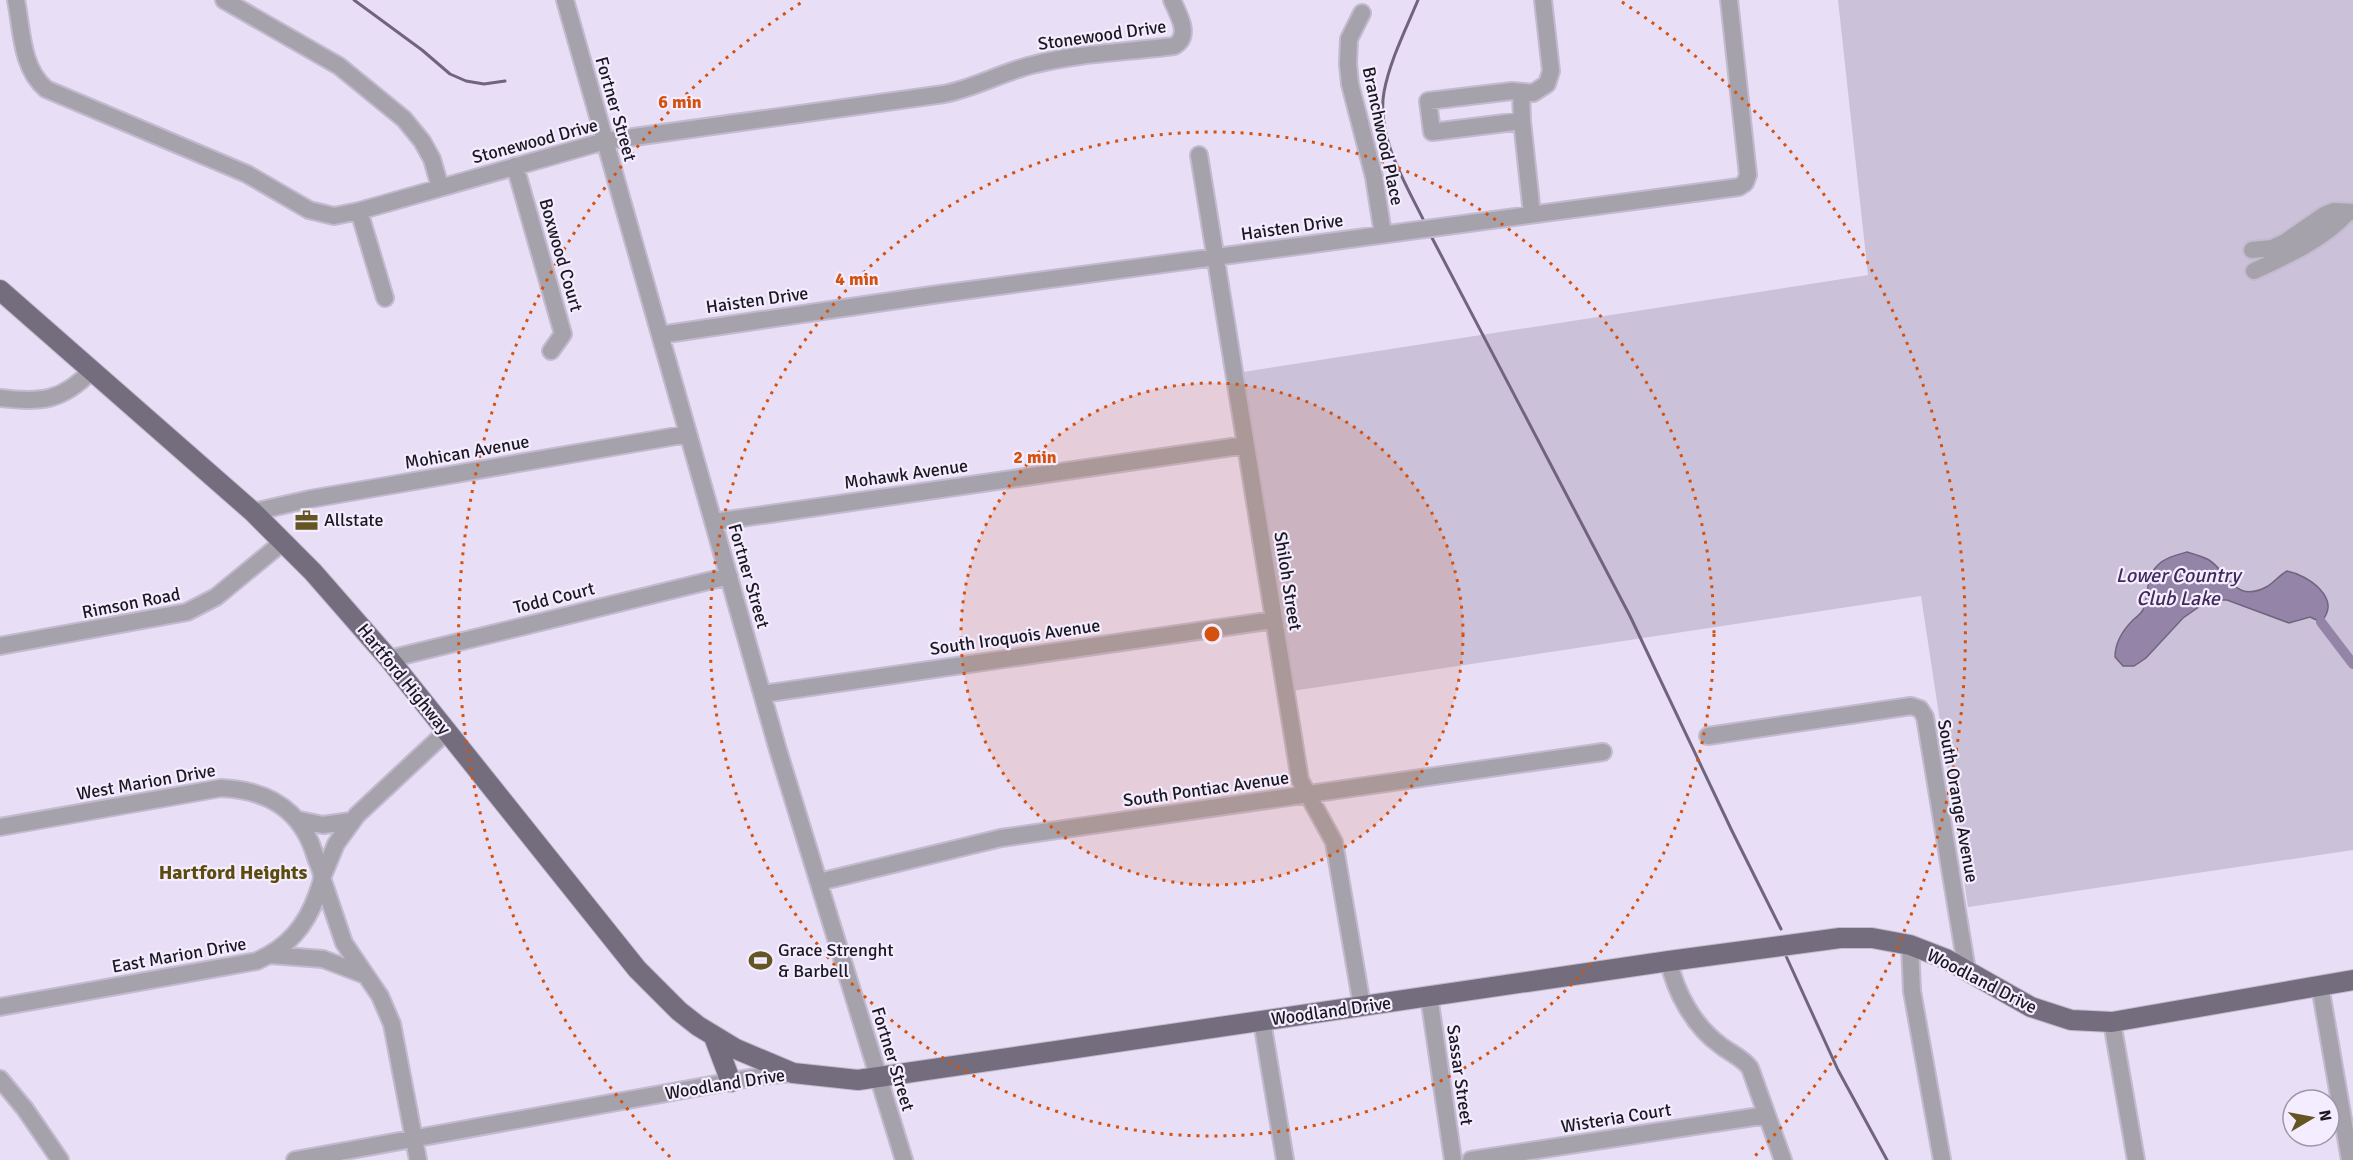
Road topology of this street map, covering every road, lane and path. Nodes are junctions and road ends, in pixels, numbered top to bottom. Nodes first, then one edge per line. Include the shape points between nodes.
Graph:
1 (16, 0) edge
2 (224, 0) edge
3 (565, 0) edge
4 (1172, 0) edge
5 (1543, 0) edge
6 (1730, 0) edge
7 (1362, 13) dead end
8 (1521, 92) junction
9 (1522, 121) junction
10 (605, 141) junction
11 (1199, 155) dead end
12 (516, 166) junction
13 (440, 187) junction
14 (359, 211) junction
15 (2351, 212) edge
16 (1532, 214) junction
17 (1383, 234) junction
18 (2252, 250) dead end
19 (1215, 257) junction
20 (2254, 271) dead end
21 (0, 290) edge
22 (385, 298) dead end
23 (660, 335) junction
24 (550, 351) dead end
25 (92, 370) junction
26 (0, 398) edge
27 (688, 434) junction
28 (1246, 445) junction
29 (253, 512) junction
30 (714, 522) junction
31 (284, 542) junction
32 (729, 576) junction
33 (1274, 620) junction
34 (0, 646) edge
35 (389, 659) junction
36 (762, 694) junction
37 (447, 731) junction
38 (1708, 736) dead end
39 (1603, 752) dead end
40 (1307, 794) junction
41 (300, 820) junction
42 (351, 822) junction
43 (0, 827) edge
44 (322, 878) junction
45 (819, 882) junction
46 (1910, 945) junction
47 (270, 955) junction
48 (1669, 961) junction
49 (1967, 971) junction
50 (366, 975) junction
51 (2353, 981) edge
52 (2320, 986) junction
53 (1429, 996) junction
54 (1362, 1006) junction
55 (0, 1007) edge
56 (1262, 1020) junction
57 (2112, 1022) junction
58 (714, 1037) junction
59 (793, 1073) junction
60 (878, 1077) junction
61 (0, 1079) edge
62 (731, 1082) junction
63 (1767, 1115) junction
64 (414, 1138) junction
65 (60, 1160) edge
66 (295, 1160) edge
67 (418, 1160) edge
68 (904, 1160) edge
69 (1285, 1160) edge
70 (1453, 1160) edge
71 (1471, 1160) edge
72 (1784, 1160) edge
73 (1942, 1160) edge
74 (2136, 1160) edge
75 (2350, 1160) edge

1 - 14 street, Stonewood Drive via 29,67 52,92 247,174 309,210 334,216
2 - 13 street via 339,66 404,118 423,141
3 - 10 street, Fortner Street
4 - 10 street, Stonewood Drive via 1183,33 1174,46 1045,62 944,94
5 - 8 street via 1551,76 1539,91
6 - 16 street, Haisten Drive via 1748,175 1745,183 1735,188
7 - 17 street, Branchwood Place via 1349,39 1350,84 1374,177
8 - 9 street
8 - 9 street via 1428,101 1432,132
9 - 16 street
10 - 12 street, Stonewood Drive
10 - 23 street, Fortner Street
11 - 19 street, Shiloh Street
12 - 13 street, Stonewood Drive
12 - 24 street, Boxwood Court via 563,334
13 - 14 street, Stonewood Drive
14 - 22 street
15 - 18 street via 2334,211 2285,242
15 - 20 street via 2292,254
16 - 17 street, Haisten Drive
17 - 19 street, Haisten Drive
19 - 23 street, Haisten Drive
19 - 28 street, Shiloh Street
21 - 25 main road, Hartford Highway
23 - 27 street, Fortner Street
25 - 26 street via 71,389 48,400
25 - 29 main road, Hartford Highway
27 - 29 street, Mohican Avenue
27 - 30 street, Fortner Street
28 - 30 street, Mohawk Avenue
28 - 33 street, Shiloh Street
29 - 31 main road, Hartford Highway
30 - 32 street, Fortner Street
31 - 34 street, Rimson Road via 216,597 187,612
31 - 35 main road, Hartford Highway
32 - 35 street, Todd Court
32 - 36 street, Fortner Street
33 - 36 street, South Iroquois Avenue
33 - 40 street, Shiloh Street via 1300,780
35 - 37 main road, Hartford Highway
36 - 45 street, Fortner Street
37 - 42 street, East Marion Drive
37 - 58 main road, Hartford Highway via 637,969 679,1011
38 - 49 street, South Orange Avenue via 1911,706 1920,709 1925,717
39 - 40 street, South Pontiac Avenue
40 - 45 street, South Pontiac Avenue via 1001,838
40 - 54 street, Shiloh Street via 1334,842
41 - 42 street via 323,825
41 - 43 street, West Marion Drive via 257,793 221,788
41 - 44 street, West Marion Drive
42 - 44 street, East Marion Drive via 336,844
44 - 47 street, East Marion Drive via 305,922
44 - 50 street, West Marion Drive via 344,943
45 - 60 street, Fortner Street
46 - 48 main road, Woodland Drive via 1872,938 1840,938
46 - 49 main road, Woodland Drive
46 - 73 street via 1912,991
47 - 50 street via 323,959
47 - 55 street, East Marion Drive via 241,964
48 - 53 main road, Woodland Drive
48 - 63 street via 1672,979 1689,1010 1712,1039 1750,1068
49 - 57 main road, Woodland Drive via 2009,997 2054,1016
50 - 64 street, West Marion Drive via 392,1024
51 - 52 main road, Woodland Drive
52 - 57 main road, Woodland Drive
52 - 75 street
53 - 54 main road, Woodland Drive
53 - 70 street, Sassar Street
54 - 56 main road, Woodland Drive
56 - 60 main road, Woodland Drive
56 - 69 street
57 - 74 street
58 - 59 main road, Hartford Highway
58 - 62 main road
59 - 60 main road, Woodland Drive via 834,1079
59 - 62 street, Woodland Drive
60 - 68 street, Fortner Street
61 - 65 street via 26,1109
62 - 64 street, Woodland Drive
63 - 71 street, Wisteria Court
63 - 72 street
64 - 66 street, Woodland Drive
64 - 67 street, West Marion Drive

